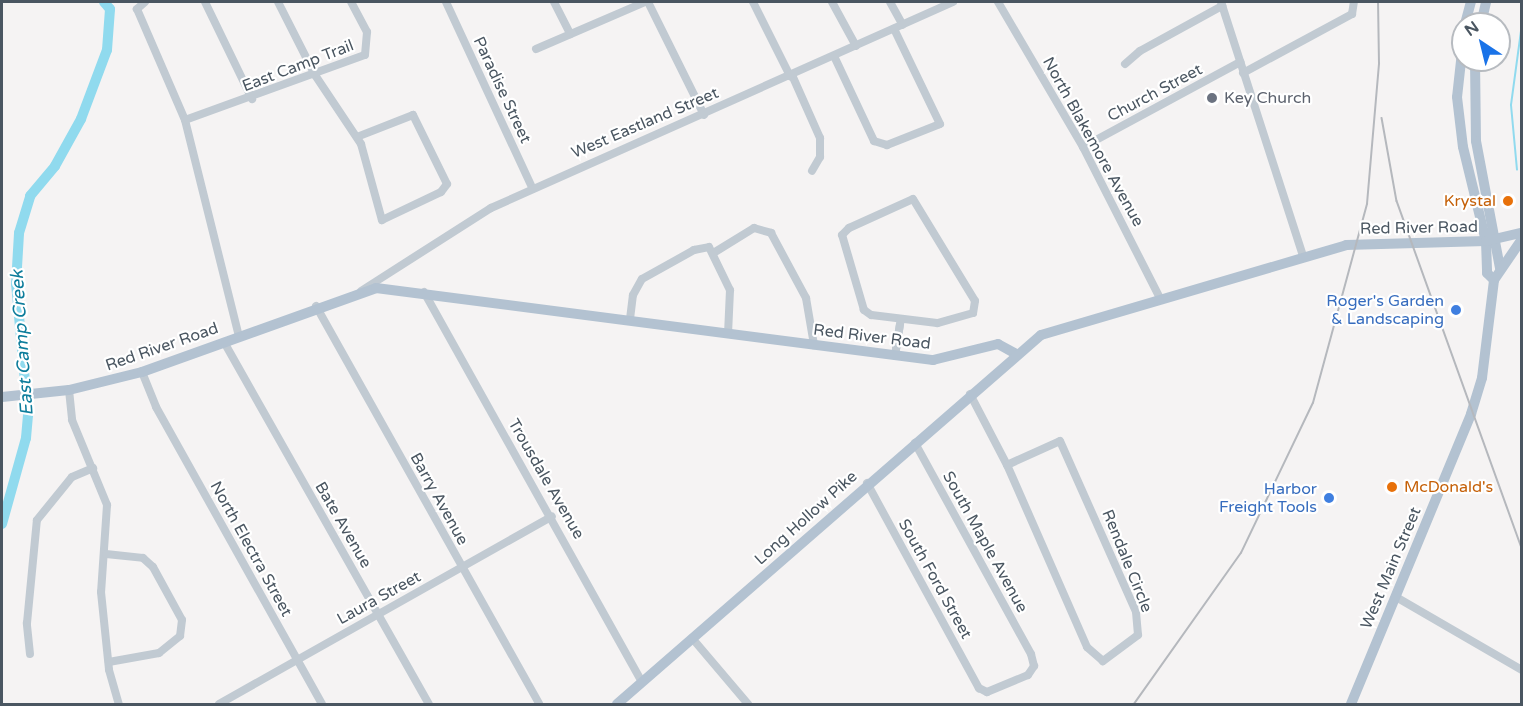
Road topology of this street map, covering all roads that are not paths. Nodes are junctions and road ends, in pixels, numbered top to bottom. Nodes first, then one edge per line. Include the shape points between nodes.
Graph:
1 (145, 2) edge
2 (205, 2) edge
3 (278, 2) edge
4 (351, 2) edge
5 (446, 2) edge
6 (554, 2) edge
7 (646, 2) edge
8 (753, 2) edge
9 (832, 2) edge
10 (890, 2) edge
11 (954, 2) edge
12 (998, 2) edge
13 (1354, 2) edge
14 (1221, 4) edge
15 (903, 25) junction
16 (894, 29) junction
17 (570, 34) junction
18 (856, 46) junction
19 (536, 49) dead end
20 (834, 56) junction
21 (1240, 62) junction
22 (1125, 64) dead end
23 (1461, 72) edge
24 (1475, 72) edge
25 (1243, 73) junction
26 (315, 75) junction
27 (791, 75) junction
28 (252, 99) junction
29 (1474, 102) junction
30 (1458, 104) junction
31 (704, 115) junction
32 (185, 120) junction
33 (357, 137) junction
34 (1083, 147) junction
35 (812, 171) dead end
36 (533, 189) junction
37 (1521, 233) edge
38 (1498, 239) junction
39 (1521, 239) edge
40 (1486, 241) junction
41 (715, 252) junction
42 (1303, 256) junction
43 (1497, 276) junction
44 (376, 288) joint
45 (360, 292) junction
46 (424, 292) junction
47 (1160, 298) junction
48 (316, 306) junction
49 (630, 319) junction
50 (901, 322) junction
51 (728, 334) junction
52 (239, 336) junction
53 (224, 342) junction
54 (813, 345) junction
55 (895, 352) junction
56 (1016, 354) junction
57 (142, 372) junction
58 (69, 390) junction
59 (970, 394) junction
60 (2, 397) edge
61 (915, 443) junction
62 (1007, 465) junction
63 (93, 468) junction
64 (867, 483) junction
65 (552, 516) junction
66 (106, 554) junction
67 (462, 568) junction
68 (1396, 597) junction
69 (378, 614) junction
70 (692, 638) junction
71 (30, 654) dead end
72 (297, 659) junction
73 (109, 662) junction
74 (1521, 670) edge
75 (642, 681) junction
76 (980, 688) joint
77 (119, 705) edge
78 (219, 705) edge
79 (322, 705) edge
80 (429, 705) edge
81 (538, 705) edge
82 (617, 705) edge
83 (748, 705) edge
84 (1351, 705) edge

1 - 32 street via 137,9
2 - 28 street
3 - 26 street
4 - 26 street, East Camp Trail via 366,32 365,55
5 - 36 street, Paradise Street
6 - 17 street
7 - 17 street
7 - 31 street
8 - 27 street
9 - 18 street
10 - 15 street
11 - 15 street, West Eastland Street
12 - 34 street, North Blakemore Avenue
13 - 25 street via 1353,14
14 - 21 street
14 - 22 street via 1140,51
15 - 16 street, West Eastland Street
16 - 18 street, West Eastland Street
16 - 20 street via 940,124 887,145 874,141
17 - 19 street
18 - 20 street, West Eastland Street
20 - 27 street, West Eastland Street
21 - 25 street
21 - 34 street, Church Street
23 - 30 main road
24 - 29 main road
25 - 42 street
26 - 28 street, East Camp Trail
26 - 33 street
27 - 31 street, West Eastland Street
27 - 35 street via 820,138 820,157
28 - 32 street, East Camp Trail
29 - 30 main road
29 - 38 main road via 1476,141
30 - 40 main road
31 - 36 street, West Eastland Street
32 - 52 street
33 - 33 street via 369,164 382,220 441,192 447,184 413,116
34 - 47 street, North Blakemore Avenue
36 - 45 street, West Eastland Street via 475,217
37 - 38 main road, Red River Road
38 - 40 main road, Red River Road
38 - 43 main road
39 - 43 main road
40 - 42 main road, Red River Road via 1358,243
40 - 43 main road via 1487,273
41 - 49 street via 703,246 642,279 633,295
41 - 51 street via 730,290
41 - 54 street via 754,228 771,233 806,298
42 - 47 main road, Red River Road
43 - 68 main road, West Main Street via 1480,387
44 - 45 main road, West Eastland Street
44 - 46 main road, Red River Road
45 - 48 main road, West Eastland Street
46 - 49 main road, Red River Road
46 - 65 street, Trousdale Avenue
47 - 56 main road, Red River Road via 1051,331
48 - 52 main road, Red River Road
48 - 67 street, Barry Avenue
49 - 51 main road, Red River Road
50 - 50 street via 867,314 843,236 849,228 913,199 977,306 973,313 949,322
50 - 55 street
51 - 54 main road, Red River Road
52 - 53 main road, Red River Road
53 - 57 main road, Red River Road
53 - 69 street, Bate Avenue
54 - 55 main road, Red River Road
55 - 56 main road, Red River Road via 943,359 998,344
56 - 59 main road, Long Hollow Pike
57 - 58 main road, Red River Road
57 - 72 street, North Electra Street via 156,407
58 - 60 main road, Red River Road
58 - 63 street via 72,420
59 - 61 main road, Long Hollow Pike
59 - 62 street, Rendale Circle
61 - 64 main road, Long Hollow Pike
61 - 76 street, South Maple Avenue via 1031,654 1034,666 1028,675 987,692
62 - 62 street, Rendale Circle via 1088,647 1103,661 1138,635 1136,612 1067,453 1060,441
63 - 66 street via 107,505
63 - 71 street via 72,477 37,520 27,623
64 - 70 main road, Long Hollow Pike
64 - 76 street, South Ford Street
65 - 67 street, Laura Street
65 - 75 street, Trousdale Avenue
66 - 73 street via 101,592
66 - 73 street via 143,558 153,567 182,620 180,636 159,652
67 - 69 street, Laura Street
67 - 81 street, Barry Avenue
68 - 74 street
68 - 84 main road, West Main Street
69 - 72 street, Laura Street
69 - 80 street, Bate Avenue
70 - 75 main road, Long Hollow Pike
70 - 83 street
72 - 78 street, Laura Street
72 - 79 street, North Electra Street
73 - 77 street
75 - 82 main road, Long Hollow Pike

